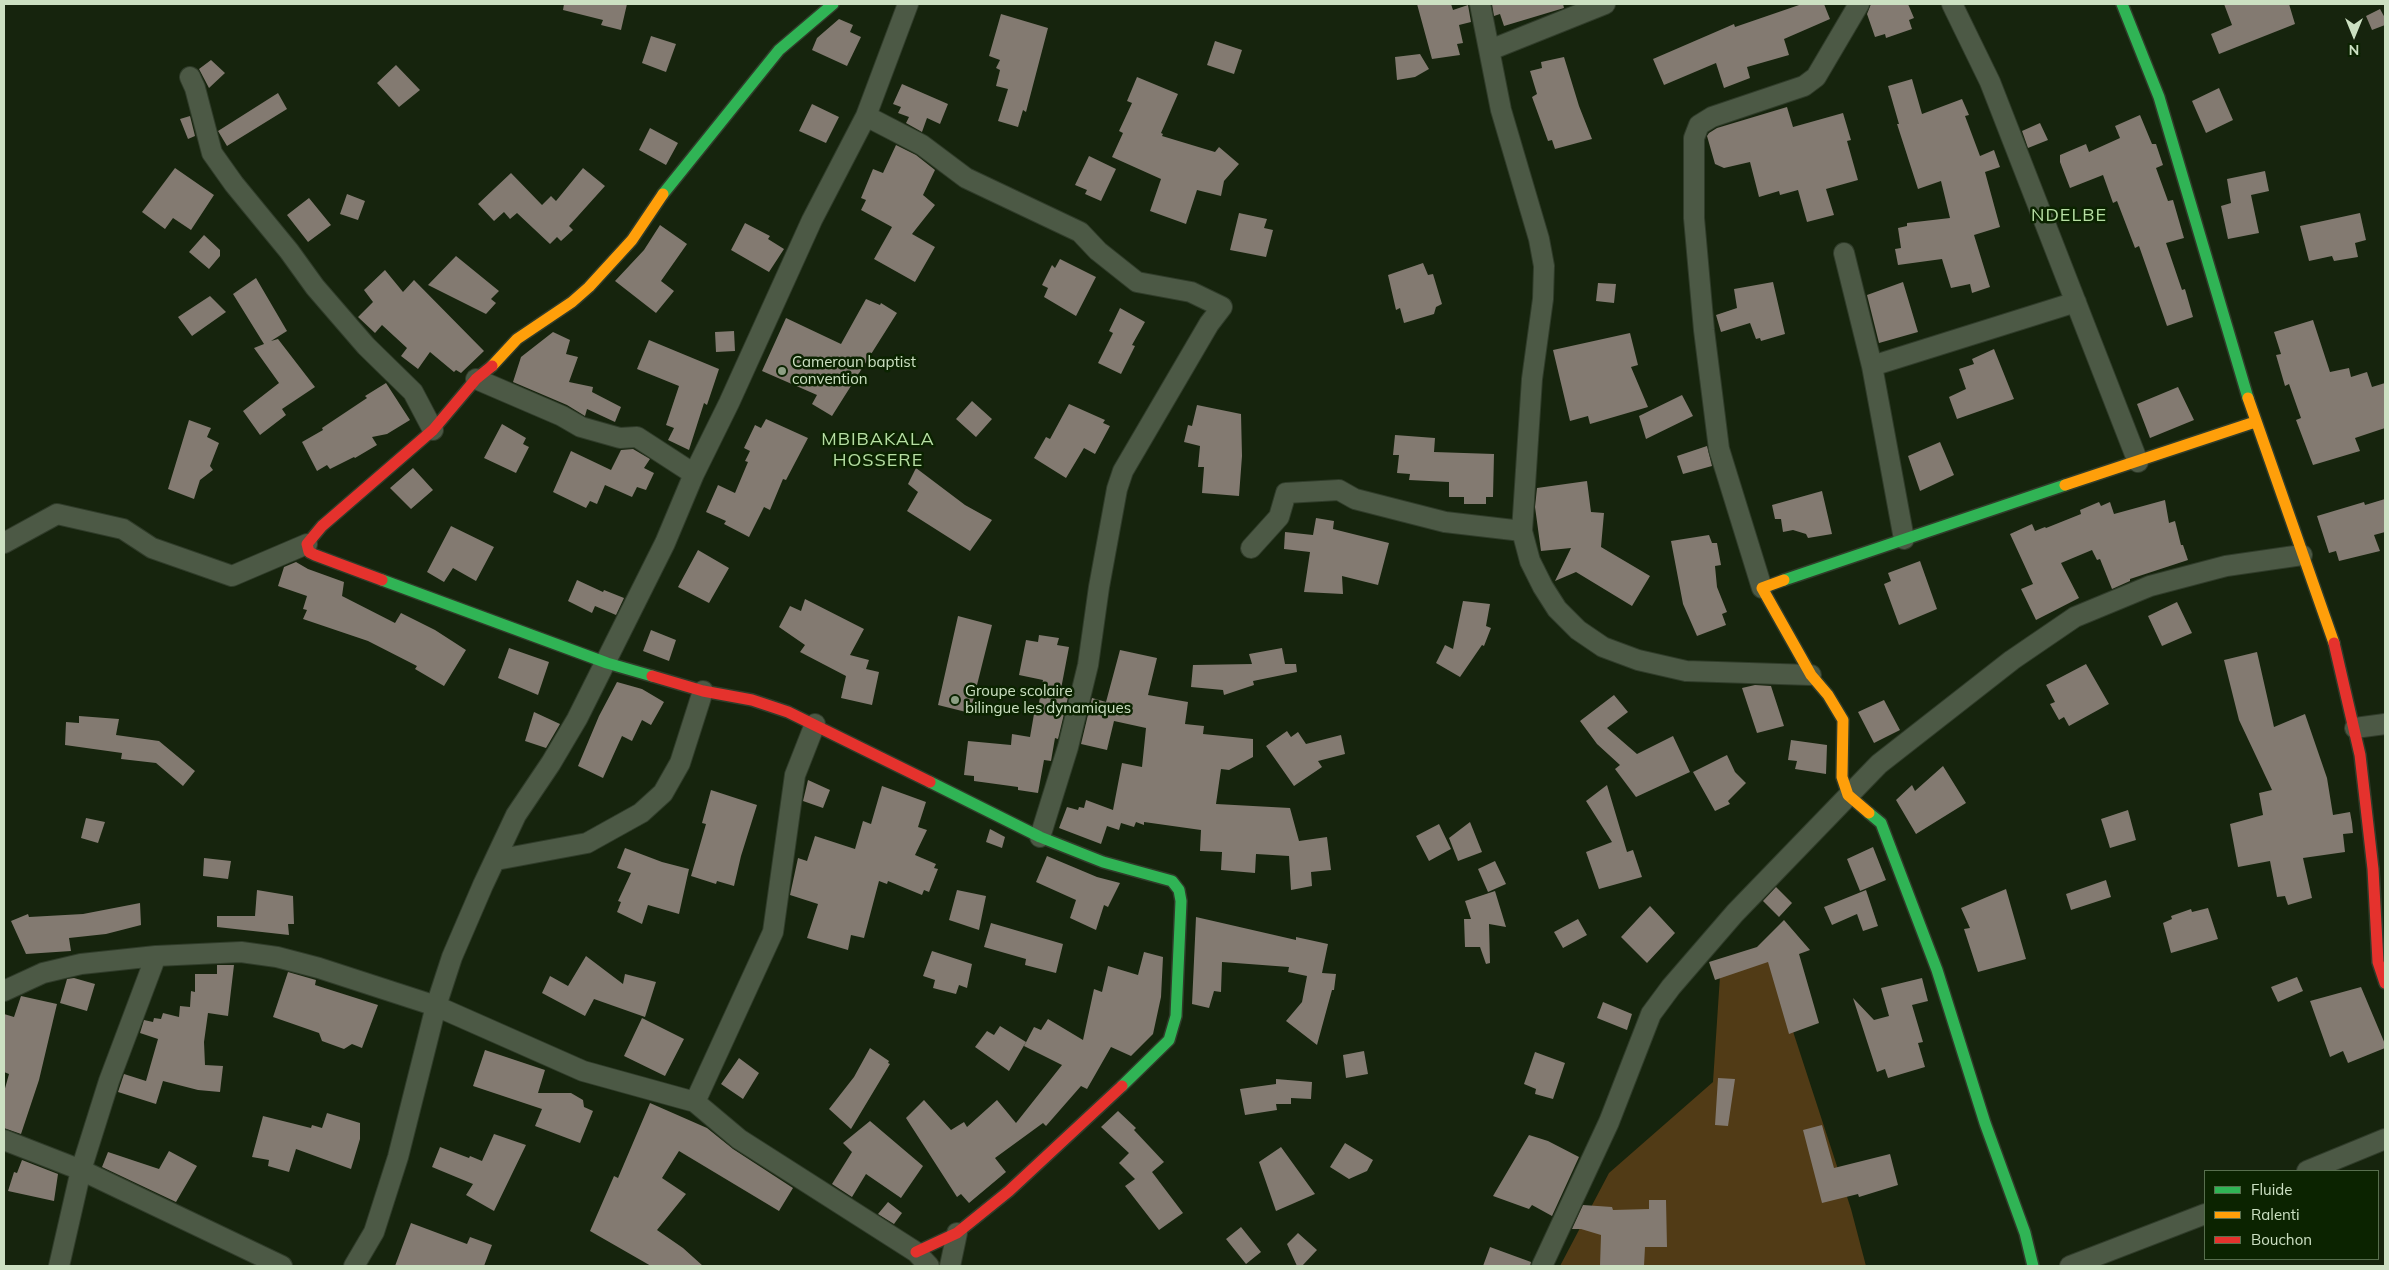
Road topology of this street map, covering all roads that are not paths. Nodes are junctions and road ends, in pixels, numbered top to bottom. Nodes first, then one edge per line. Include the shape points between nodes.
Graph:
1 (833, 4) edge
2 (908, 4) edge
3 (1480, 4) edge
4 (1605, 4) edge
5 (1859, 4) edge
6 (1952, 4) edge
7 (2122, 4) edge
8 (1490, 50) junction
9 (190, 77) dead end
10 (866, 116) junction
11 (1844, 253) dead end
12 (2076, 302) junction
13 (1872, 366) junction
14 (476, 379) junction
15 (2255, 422) junction
16 (432, 430) junction
17 (2138, 462) junction
18 (694, 474) junction
19 (1522, 531) junction
20 (1904, 539) junction
21 (4, 543) edge
22 (307, 544) junction
23 (1251, 548) dead end
24 (2302, 555) junction
25 (1762, 588) junction
26 (607, 663) junction
27 (1810, 675) junction
28 (703, 691) junction
29 (815, 724) junction
30 (2385, 724) edge
31 (2355, 728) junction
32 (1848, 795) junction
33 (1040, 837) junction
34 (490, 872) junction
35 (156, 956) junction
36 (2385, 983) edge
37 (4, 991) edge
38 (436, 1006) junction
39 (695, 1102) junction
40 (2385, 1139) edge
41 (4, 1140) edge
42 (81, 1170) junction
43 (2310, 1170) edge
44 (2204, 1214) edge
45 (957, 1233) junction
46 (922, 1259) edge
47 (59, 1266) edge
48 (282, 1266) edge
49 (354, 1266) edge
50 (950, 1266) edge
51 (1542, 1266) edge
52 (2033, 1266) edge
53 (2070, 1266) edge

1 - 14 street via 779,50 655,203 632,240 589,287 517,339
2 - 10 street
3 - 8 street
4 - 8 street
5 - 25 street via 1816,77 1804,86 1712,117 1699,125 1694,138 1694,218 1719,449
6 - 12 street via 1990,82
7 - 15 street via 2159,97
8 - 19 street via 1501,110 1544,266 1543,299 1532,378
9 - 16 street via 212,153 315,287 366,346 413,392
10 - 18 street via 812,220
10 - 33 street via 922,145 966,178 1080,232 1137,282 1191,292 1222,307 1123,471 1117,489 1088,665 1068,747
11 - 13 street
12 - 13 street
12 - 17 street
13 - 20 street
14 - 16 street
14 - 18 street via 581,427 620,438 637,437
15 - 17 street
15 - 24 street
16 - 22 street via 322,526
17 - 20 street
18 - 26 street via 665,543
19 - 23 street via 1445,522 1355,499 1339,490 1286,492 1279,517
19 - 27 street via 1530,561 1557,608 1578,630 1604,647 1638,660 1686,671
20 - 25 street
21 - 22 street via 57,514 123,529 152,548 232,576
22 - 26 street via 309,552 315,555
24 - 31 street via 2335,647
24 - 32 street via 2226,566 2150,586 2076,617 1939,715 1879,764
25 - 27 street
26 - 28 street
26 - 34 street via 569,734 516,815
27 - 32 street via 1828,695 1843,720 1842,777
28 - 29 street via 752,700
28 - 34 street via 680,763 663,793 641,813 587,843
29 - 33 street
29 - 39 street via 795,775 773,932
30 - 31 street
31 - 36 street via 2373,869 2378,962
32 - 51 street via 1735,913 1651,1014 1609,1122
32 - 52 street via 1881,823 1937,970 1985,1123 2025,1233
33 - 45 street via 1103,862 1172,881 1179,890 1176,1016 1169,1040 1132,1078 1009,1191
34 - 38 street via 452,957
35 - 37 street via 81,964 43,973
35 - 38 street via 241,952 277,957
35 - 42 street via 108,1081
38 - 39 street via 583,1070
38 - 49 street via 398,1157 374,1232
39 - 46 street via 739,1139
40 - 43 street
41 - 42 street
42 - 47 street
42 - 48 street
44 - 53 street
45 - 46 street
45 - 50 street

